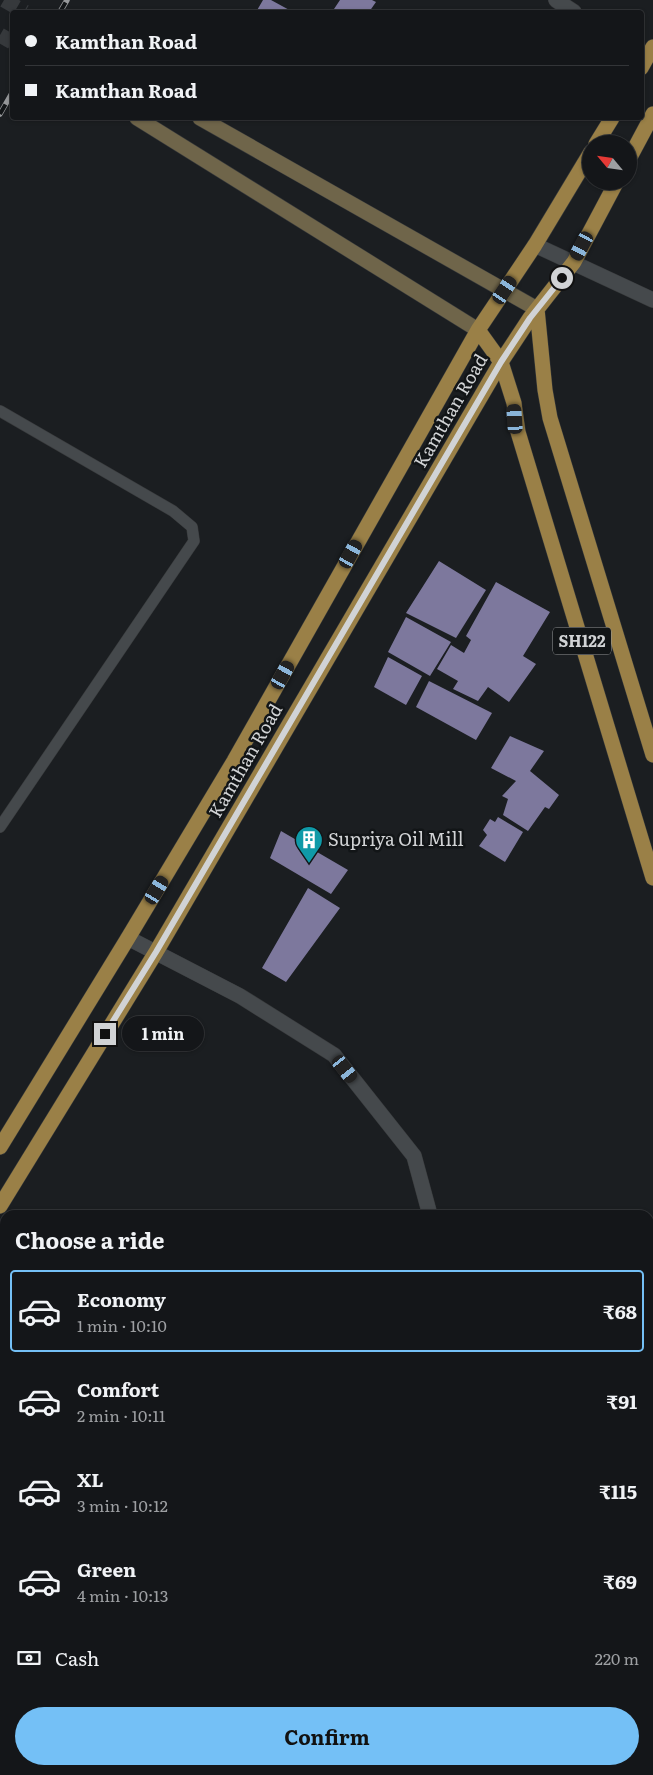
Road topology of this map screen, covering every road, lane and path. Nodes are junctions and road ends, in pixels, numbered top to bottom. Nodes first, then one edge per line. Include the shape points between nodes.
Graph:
1 (556, 0) edge
2 (571, 10) edge
3 (653, 47) edge
4 (644, 60) edge
5 (653, 114) edge
6 (141, 120) edge
7 (204, 120) edge
8 (611, 120) edge
9 (602, 135) edge
10 (638, 142) edge
11 (582, 167) edge
12 (612, 190) edge
13 (535, 245) junction
14 (574, 262) junction
15 (505, 290) junction
16 (653, 300) edge
17 (537, 309) junction
18 (478, 330) junction
19 (501, 362) junction
20 (0, 411) edge
21 (653, 755) edge
22 (0, 827) edge
23 (653, 878) edge
24 (128, 938) junction
25 (156, 952) junction
26 (0, 1146) edge
27 (0, 1206) edge
28 (429, 1210) edge

1 - 2 street
3 - 4 main road
5 - 10 main road
6 - 18 street
7 - 15 street
8 - 9 main road
11 - 13 main road, Kamthan Road
12 - 14 main road, Kamthan Road
13 - 14 street
13 - 15 main road, Kamthan Road
14 - 16 street
14 - 17 main road, Kamthan Road
15 - 17 street
15 - 18 main road, Kamthan Road
17 - 19 main road, Kamthan Road
17 - 21 main road via 550,418
18 - 19 main road, SH122
18 - 24 main road, Kamthan Road via 234,761
19 - 23 main road, SH122 via 514,403 518,432
19 - 25 main road, Kamthan Road
20 - 22 lane via 173,511 192,527 194,541
24 - 25 street
24 - 26 main road, Kamthan Road
25 - 27 main road, Kamthan Road
25 - 28 street via 240,996 334,1055 414,1156

